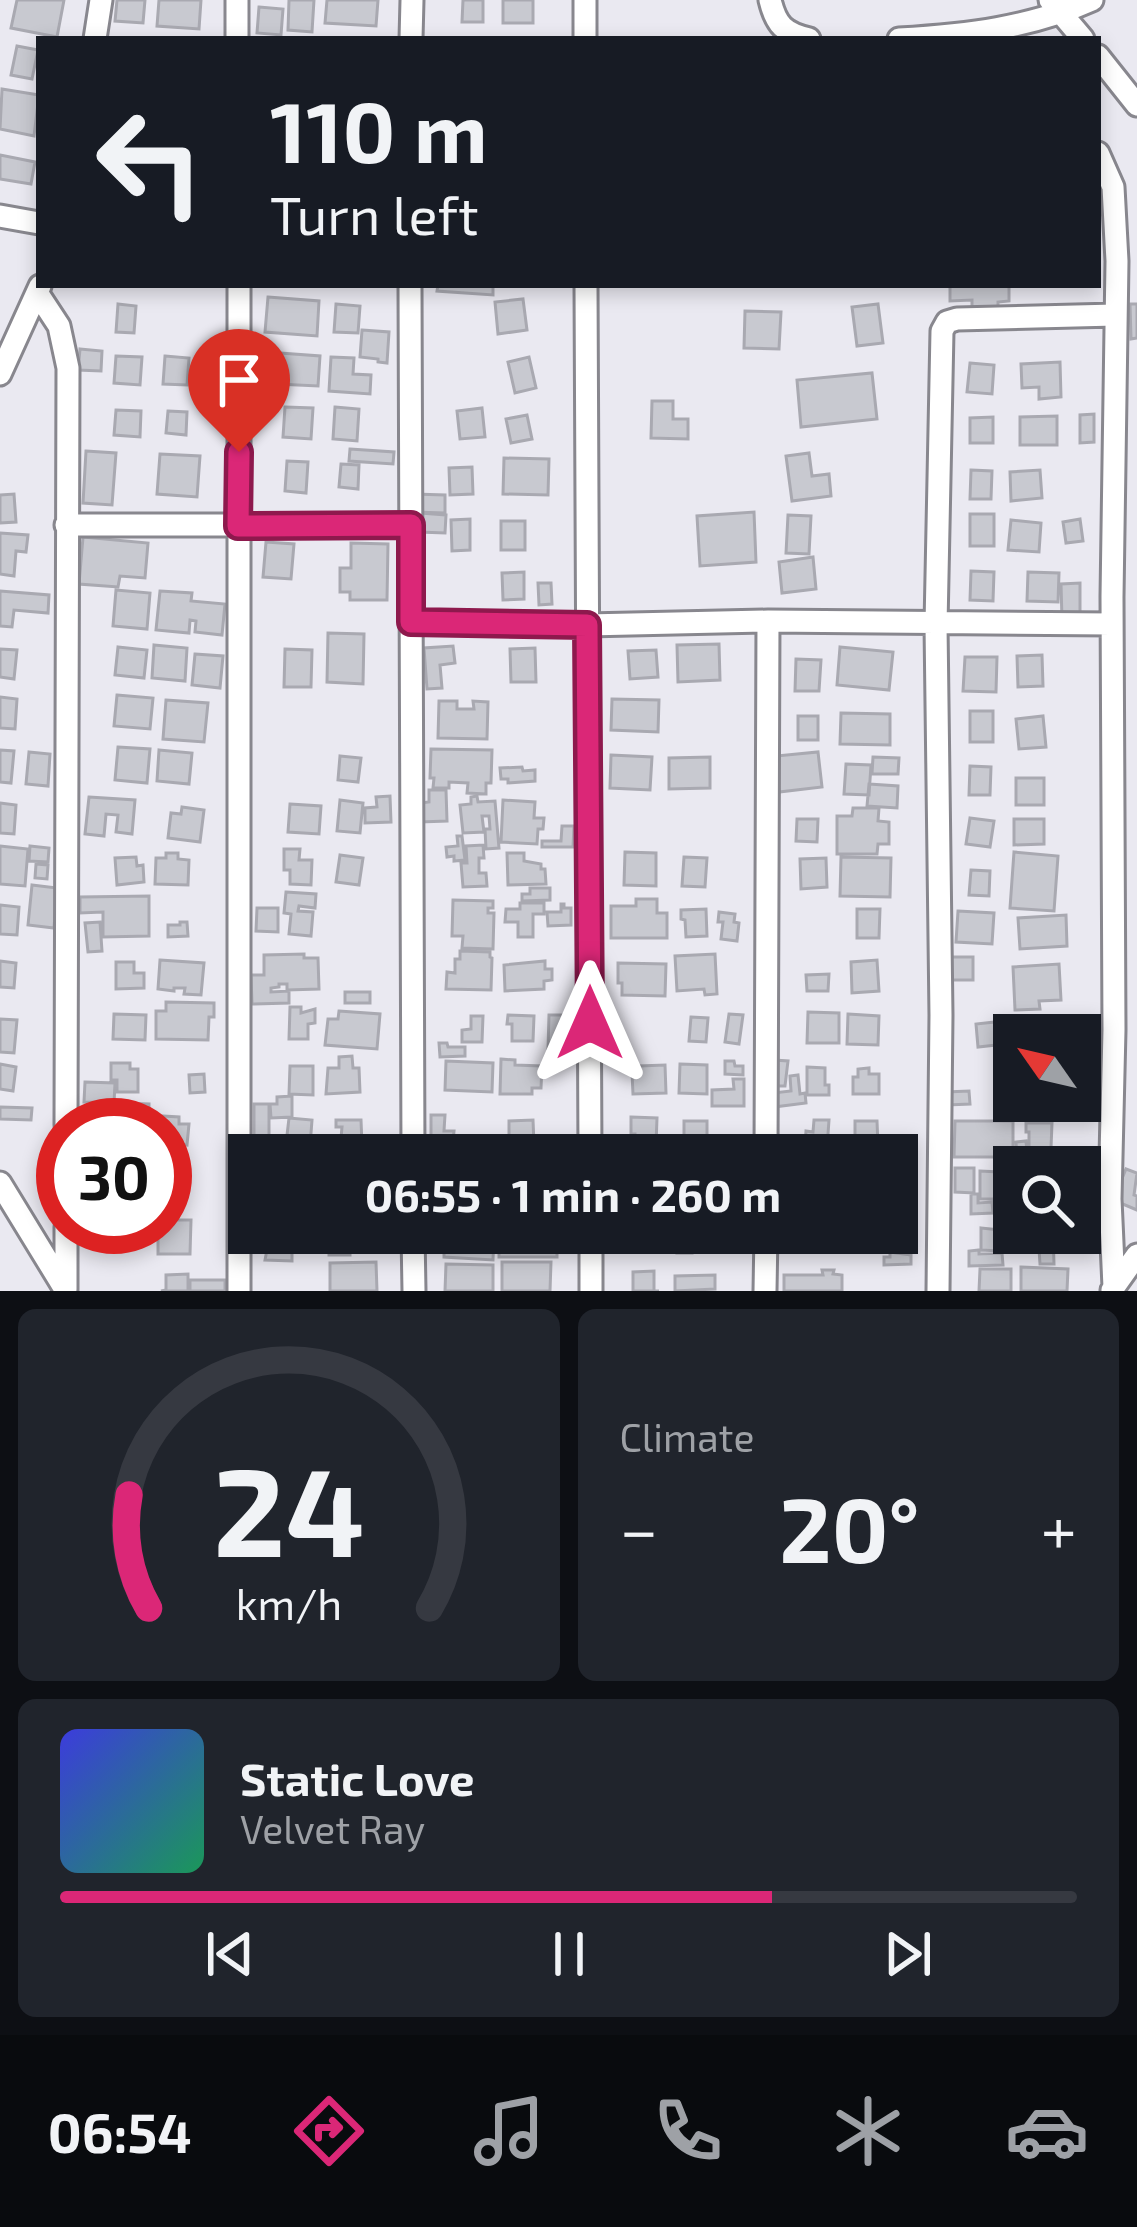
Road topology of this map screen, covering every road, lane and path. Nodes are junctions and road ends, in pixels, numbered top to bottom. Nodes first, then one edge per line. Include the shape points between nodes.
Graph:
1 (101, 0) edge
2 (237, 0) edge
3 (412, 0) edge
4 (585, 0) edge
5 (770, 0) edge
6 (1092, 0) edge
7 (1056, 7) edge
8 (1027, 32) edge
9 (95, 36) edge
10 (237, 36) edge
11 (411, 36) edge
12 (585, 36) edge
13 (795, 36) edge
14 (954, 36) edge
15 (1080, 36) edge
16 (1101, 60) edge
17 (1137, 105) edge
18 (1101, 159) edge
19 (0, 216) edge
20 (36, 222) edge
21 (239, 288) edge
22 (410, 288) edge
23 (586, 288) edge
24 (39, 289) edge
25 (1115, 315) junction
26 (0, 374) edge
27 (66, 525) junction
28 (411, 525) junction
29 (238, 526) junction
30 (768, 621) junction
31 (411, 622) junction
32 (1112, 624) junction
33 (587, 625) junction
34 (936, 625) junction
35 (66, 1098) edge
36 (413, 1134) edge
37 (590, 1134) edge
38 (766, 1134) edge
39 (0, 1184) edge
40 (66, 1254) edge
41 (413, 1254) edge
42 (591, 1254) edge
43 (766, 1254) edge
44 (1137, 1256) edge
45 (1113, 1289) edge
46 (66, 1290) edge
47 (239, 1291) edge
48 (414, 1291) edge
49 (591, 1291) edge
50 (765, 1291) edge
51 (938, 1291) edge

1 - 9 street
2 - 10 street
3 - 11 street
4 - 12 street
5 - 13 street via 774,18
6 - 7 street
7 - 8 street
7 - 15 street
8 - 14 street
16 - 17 street
18 - 25 street via 1114,187
19 - 20 street
21 - 29 street
22 - 28 street
23 - 33 street
24 - 26 street
24 - 27 street via 59,326 68,368
25 - 32 street
25 - 34 street via 947,322
27 - 29 street
27 - 35 street
28 - 29 street
28 - 31 street
29 - 47 street
30 - 33 street
30 - 34 street
30 - 38 street
31 - 33 street
31 - 36 street
32 - 34 street
32 - 45 street
33 - 37 street
34 - 51 street
39 - 46 street
40 - 46 street
41 - 48 street
42 - 49 street
43 - 50 street
44 - 45 street

